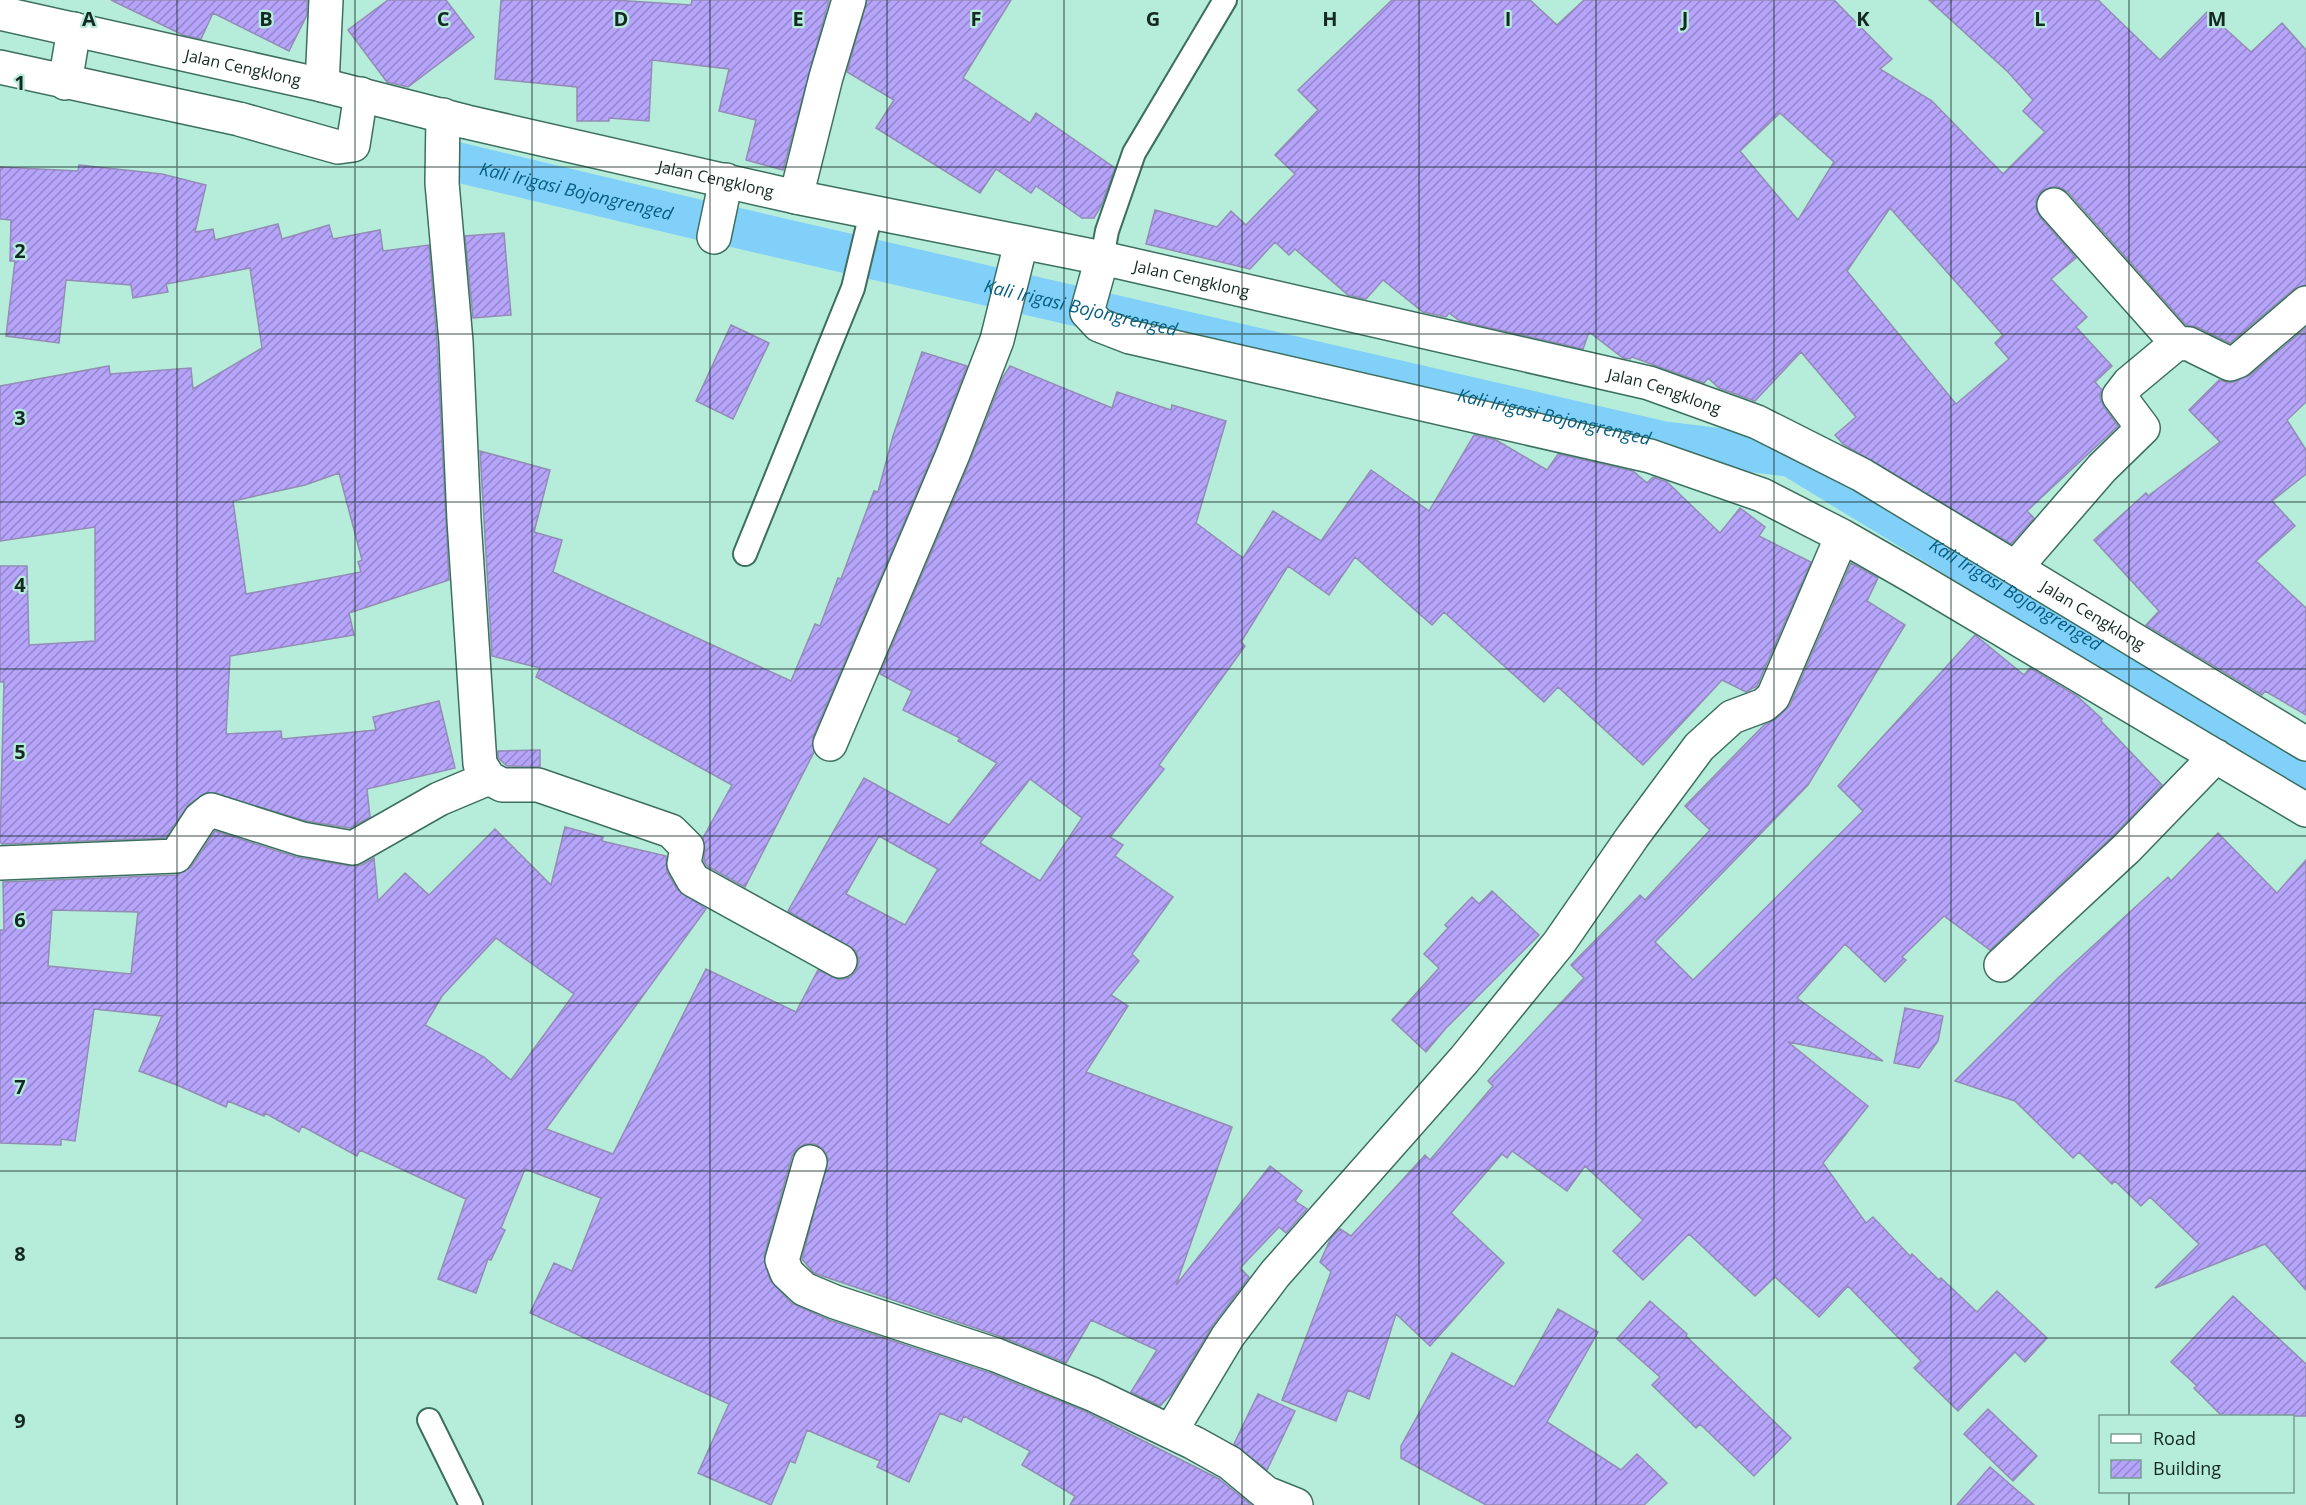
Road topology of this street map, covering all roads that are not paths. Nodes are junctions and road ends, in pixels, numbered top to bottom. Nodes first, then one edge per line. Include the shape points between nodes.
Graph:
1 (326, 0) edge
2 (849, 0) edge
3 (1225, 0) edge
4 (0, 13) edge
5 (74, 29) junction
6 (0, 67) edge
7 (65, 83) junction
8 (322, 85) junction
9 (360, 101) junction
10 (443, 115) junction
11 (726, 180) junction
12 (796, 197) junction
13 (2054, 206) dead end
14 (870, 218) junction
15 (714, 237) dead end
16 (1021, 243) junction
17 (1101, 264) junction
18 (2306, 303) edge
19 (2177, 343) junction
20 (1842, 536) junction
21 (745, 554) dead end
22 (2016, 567) junction
23 (830, 744) dead end
24 (2306, 744) edge
25 (2216, 756) junction
26 (489, 778) junction
27 (2306, 810) edge
28 (0, 863) edge
29 (840, 961) dead end
30 (2001, 965) dead end
31 (810, 1162) dead end
32 (429, 1420) dead end
33 (1171, 1431) junction
34 (471, 1505) edge
35 (1296, 1505) edge

1 - 8 street
2 - 12 street
3 - 17 lane via 1134,153 1107,231
4 - 5 street, Jalan Cengklong
5 - 7 street
5 - 8 street, Jalan Cengklong
6 - 7 street
7 - 9 street via 239,119 338,147 353,145
8 - 9 street, Jalan Cengklong
9 - 10 street, Jalan Cengklong
10 - 11 street, Jalan Cengklong
10 - 26 street via 442,183 456,342 480,764
11 - 12 street, Jalan Cengklong
11 - 15 street
12 - 14 street, Jalan Cengklong
13 - 19 street
14 - 16 street, Jalan Cengklong
14 - 21 lane via 853,288
16 - 17 street, Jalan Cengklong
16 - 23 street via 997,340
17 - 20 street via 1087,312 1099,325 1130,337 1650,456 1762,495
17 - 22 street, Jalan Cengklong via 1649,383 1767,427 1862,475
18 - 19 street via 2253,350 2230,363 2189,344
19 - 22 street via 2119,396 2143,428 2102,468
20 - 25 street
20 - 33 street via 1773,696 1764,705 1732,717 1699,747 1537,970 1464,1060 1268,1283 1228,1336
22 - 24 street, Jalan Cengklong
25 - 27 street
25 - 30 street via 2126,849
26 - 28 street via 439,799 353,848 302,839 211,810 200,819 176,856
26 - 29 street via 501,785 538,785 672,831 687,847 684,864 693,880
31 - 33 street via 782,1260 787,1273 804,1289 996,1355
32 - 34 lane
33 - 35 street via 1230,1463 1266,1493

